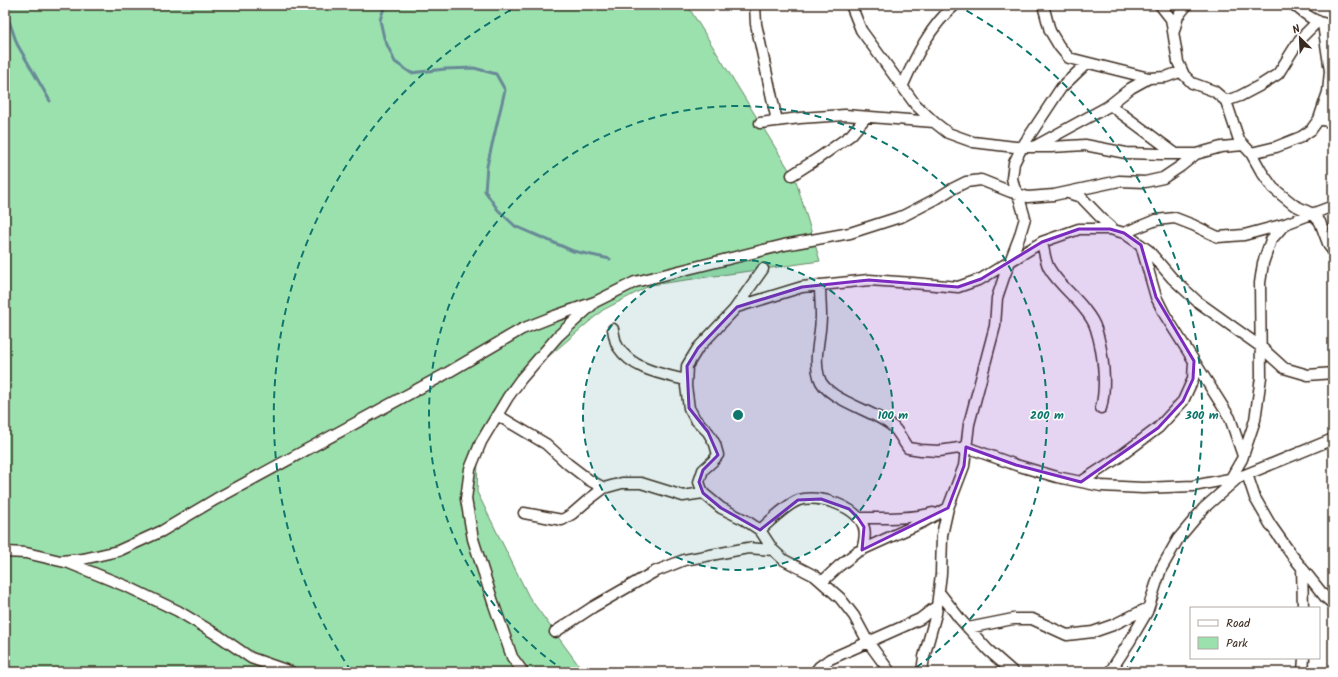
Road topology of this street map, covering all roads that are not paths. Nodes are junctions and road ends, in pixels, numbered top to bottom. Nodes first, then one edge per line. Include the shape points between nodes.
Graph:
1 (755, 5) edge
2 (851, 5) edge
3 (955, 5) edge
4 (1043, 5) edge
5 (1160, 5) edge
6 (1187, 5) edge
7 (1294, 5) edge
8 (1325, 24) edge
9 (1174, 33) junction
10 (1087, 63) junction
11 (1182, 71) junction
12 (1331, 74) edge
13 (1149, 78) junction
14 (902, 85) junction
15 (1226, 101) junction
16 (1110, 105) junction
17 (1333, 110) edge
18 (866, 117) junction
19 (1319, 119) junction
20 (776, 121) junction
21 (934, 122) junction
22 (760, 123) dead end
23 (1333, 125) edge
24 (1022, 147) junction
25 (1034, 147) junction
26 (1248, 149) junction
27 (1176, 154) junction
28 (1196, 154) junction
29 (792, 174) dead end
30 (1066, 192) junction
31 (1018, 194) junction
32 (1333, 206) edge
33 (1313, 214) junction
34 (1285, 224) junction
35 (1119, 232) junction
36 (1042, 242) junction
37 (1141, 245) junction
38 (1333, 251) edge
39 (1010, 262) junction
40 (763, 269) dead end
41 (820, 285) junction
42 (595, 302) junction
43 (737, 307) junction
44 (613, 329) dead end
45 (1261, 348) junction
46 (1194, 361) junction
47 (1333, 373) edge
48 (686, 380) junction
49 (1101, 408) dead end
50 (497, 415) junction
51 (1333, 439) edge
52 (966, 447) junction
53 (1243, 456) junction
54 (1239, 476) junction
55 (1081, 482) junction
56 (604, 488) junction
57 (704, 493) junction
58 (948, 508) junction
59 (524, 513) dead end
60 (858, 518) junction
61 (760, 530) junction
62 (772, 550) junction
63 (862, 550) junction
64 (5, 552) edge
65 (61, 561) junction
66 (1302, 567) junction
67 (822, 582) junction
68 (939, 592) junction
69 (1333, 604) edge
70 (937, 606) junction
71 (1303, 607) edge
72 (1148, 608) junction
73 (968, 628) junction
74 (555, 632) dead end
75 (868, 642) junction
76 (1304, 659) edge
77 (291, 672) edge
78 (523, 672) edge
79 (815, 672) edge
80 (890, 672) edge
81 (922, 672) edge
82 (1013, 672) edge
83 (1110, 672) edge
84 (1303, 672) edge

1 - 20 street via 756,24
2 - 14 street via 861,30
3 - 14 street via 929,33
4 - 10 street via 1050,31 1059,46 1069,58
5 - 9 street via 1171,19
6 - 9 street via 1178,16
7 - 8 street via 1306,16
8 - 12 street
8 - 15 street via 1300,39 1278,74 1240,96
9 - 11 street via 1178,62
10 - 13 street
10 - 24 street via 1061,88
11 - 13 street via 1166,77
11 - 15 street via 1192,83 1214,91
12 - 19 street
13 - 16 street via 1131,88
14 - 21 street via 915,104
15 - 26 street via 1239,140
16 - 25 street
16 - 27 street
17 - 19 street
18 - 20 street via 845,115
18 - 21 street
18 - 29 street via 851,135
19 - 23 street
19 - 26 street via 1311,130 1301,137 1276,147
20 - 22 street
21 - 24 street via 948,133 973,142
24 - 25 street
24 - 31 street via 1014,164 1012,178
25 - 27 street via 1085,145 1126,153
26 - 28 street via 1221,147
26 - 33 street via 1273,188 1294,205
27 - 28 street
28 - 30 street via 1162,178 1145,182 1119,180
30 - 31 street via 1028,197
30 - 35 street via 1081,197 1105,222
31 - 39 street via 1025,218
31 - 42 street via 981,180 966,182 903,216 856,231 784,245 636,282
32 - 33 street
33 - 34 street
33 - 38 street via 1320,222
34 - 35 street via 1244,235 1218,237 1175,218 1156,220
34 - 45 street via 1271,240 1263,263 1260,283
35 - 36 street via 1110,229 1078,229
35 - 37 street
36 - 39 street
36 - 49 street via 1049,268 1085,309 1096,327 1104,381
37 - 45 street via 1198,302
37 - 46 street via 1156,297
39 - 41 street via 981,279 958,288 870,280
39 - 52 street via 997,298 995,326 969,424
40 - 43 street
41 - 43 street via 802,287
41 - 52 street via 821,316 816,360 819,379 830,393 893,426 908,448 939,451
42 - 50 street via 558,336 508,397
42 - 65 street via 522,329 162,531 118,551
43 - 48 street via 698,348 687,366
44 - 48 street via 618,347 645,370
45 - 47 street via 1284,368 1308,376
45 - 53 street via 1261,377 1255,420
46 - 53 street via 1230,418
46 - 55 street via 1193,379 1183,401 1158,428
48 - 57 street via 689,408 695,419 708,432 718,455 704,470 700,482
50 - 56 street via 546,444 589,480
50 - 78 street via 472,463 466,499 473,539 492,602 512,657
51 - 54 street
52 - 55 street via 1016,465
52 - 58 street via 964,466
53 - 54 street
54 - 55 street via 1193,486 1143,488 1101,486
54 - 66 street
54 - 72 street via 1204,508 1178,539 1161,569
56 - 57 street via 622,483 641,483 683,496
56 - 59 street via 562,520
57 - 61 street via 721,508
58 - 60 street via 925,515
58 - 63 street
58 - 68 street via 942,535
60 - 61 street via 849,509 821,499 798,500 778,513
60 - 63 street via 864,528
61 - 62 street
62 - 67 street
62 - 74 street via 748,548 684,560 654,572
63 - 67 street
64 - 65 street via 26,553
65 - 77 street via 128,587 220,636 251,658
66 - 69 street
66 - 71 street
67 - 75 street via 840,598 854,616
68 - 70 street
68 - 73 street
70 - 75 street via 920,619
70 - 81 street
72 - 73 street via 1093,632 1067,635 1032,619 1013,619
72 - 83 street
73 - 82 street
75 - 79 street via 830,659
75 - 80 street
76 - 84 street

